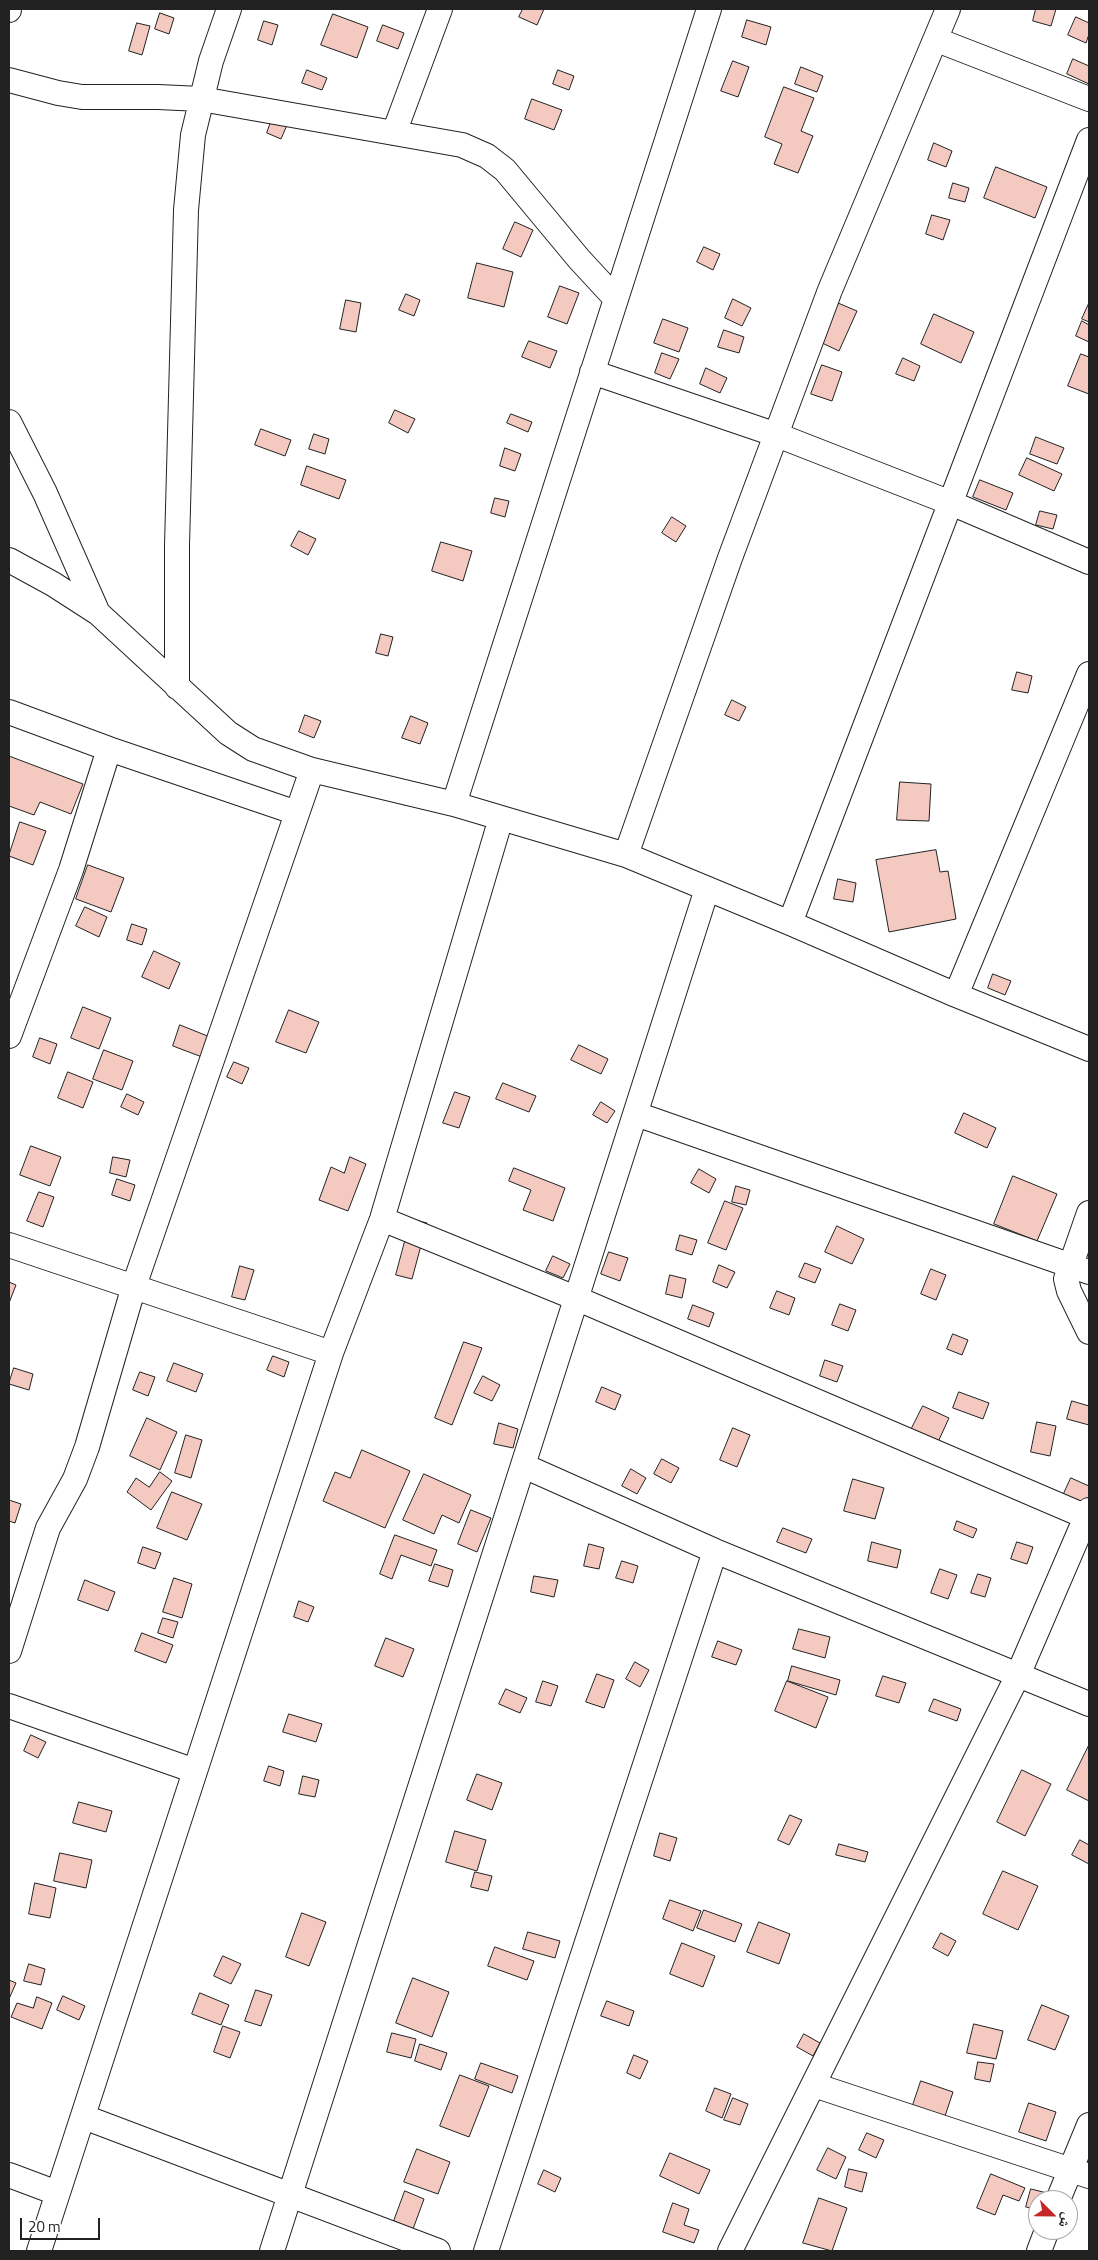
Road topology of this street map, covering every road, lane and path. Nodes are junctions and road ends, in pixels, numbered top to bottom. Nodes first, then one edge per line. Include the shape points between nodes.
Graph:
1 (229, 9) edge
2 (440, 9) edge
3 (709, 9) edge
4 (948, 9) edge
5 (937, 40) junction
6 (9, 80) edge
7 (201, 99) junction
8 (1089, 99) edge
9 (394, 133) junction
10 (1089, 140) edge
11 (616, 299) junction
12 (592, 372) junction
13 (9, 422) edge
14 (777, 435) junction
15 (951, 503) junction
16 (9, 560) edge
17 (1089, 562) edge
18 (98, 613) junction
19 (1089, 674) edge
20 (177, 687) junction
21 (9, 712) edge
22 (109, 749) junction
23 (312, 770) junction
24 (454, 804) junction
25 (297, 813) junction
26 (501, 818) junction
27 (626, 855) junction
28 (707, 889) junction
29 (790, 923) junction
30 (956, 995) junction
31 (9, 1036) edge
32 (1089, 1049) edge
33 (636, 1114) junction
34 (1089, 1213) edge
35 (382, 1219) junction
36 (9, 1245) edge
37 (1080, 1268) edge
38 (134, 1286) junction
39 (578, 1298) junction
40 (1089, 1332) edge
41 (331, 1353) junction
42 (524, 1466) junction
43 (1088, 1515) edge
44 (715, 1551) junction
45 (9, 1651) edge
46 (1018, 1675) junction
47 (1089, 1704) edge
48 (9, 1706) edge
49 (195, 1771) junction
50 (814, 2085) junction
51 (84, 2117) junction
52 (1089, 2125) edge
53 (1079, 2173) edge
54 (9, 2175) edge
55 (1066, 2190) edge
56 (57, 2193) junction
57 (290, 2195) junction
58 (39, 2251) edge
59 (272, 2251) edge
60 (438, 2251) edge
61 (486, 2251) edge
62 (730, 2251) edge

1 - 7 street
2 - 9 street
3 - 11 street
4 - 5 street
5 - 8 street
5 - 14 street via 830,290
6 - 7 street via 82,97
7 - 9 street
7 - 20 street via 193,135 186,210 176,545
9 - 11 street via 462,145 493,161 505,170 578,259
10 - 15 street
11 - 12 street
12 - 14 street
12 - 24 street
13 - 18 street via 45,493
14 - 15 street
14 - 27 street via 730,558
15 - 17 street
15 - 29 street
16 - 18 street
18 - 20 street
19 - 30 street
20 - 23 street via 253,749
21 - 22 street
22 - 25 street
22 - 31 street via 71,870
23 - 24 street
23 - 25 street
24 - 26 street
25 - 38 street
26 - 27 street
26 - 35 street
27 - 28 street
28 - 29 street
28 - 33 street
29 - 30 street
30 - 32 street
33 - 37 street
33 - 39 street
34 - 37 street
35 - 39 street
35 - 41 street
36 - 38 street
37 - 40 street via 1066,1279 1066,1285
38 - 41 street
38 - 45 street via 87,1447 75,1479 48,1528
39 - 42 street
39 - 43 street
41 - 49 street
42 - 44 street
42 - 57 street
43 - 46 street
44 - 46 street
44 - 61 street
46 - 47 street
46 - 50 street
48 - 49 street
49 - 51 street
50 - 53 street
50 - 62 street
51 - 56 street
51 - 57 street
52 - 53 street
53 - 55 street
54 - 56 street
56 - 58 street
57 - 59 street
57 - 60 street

